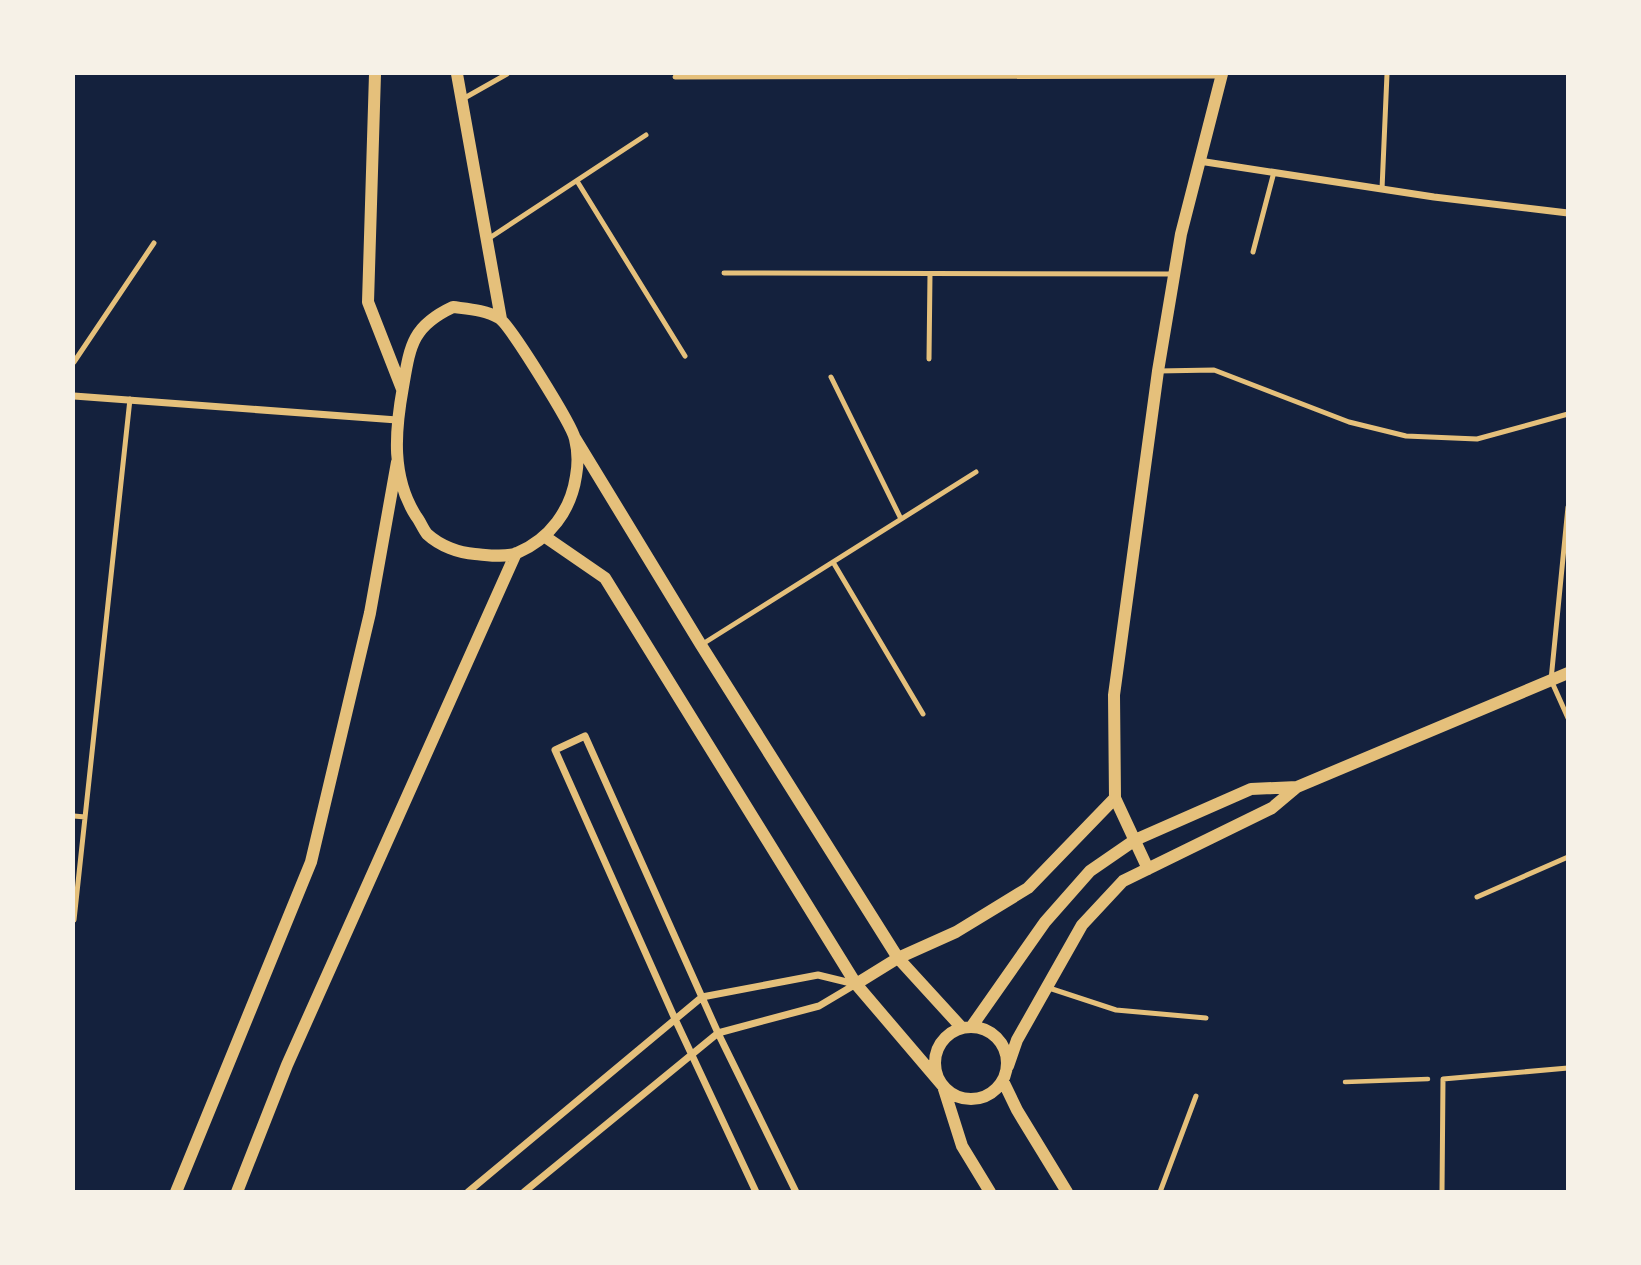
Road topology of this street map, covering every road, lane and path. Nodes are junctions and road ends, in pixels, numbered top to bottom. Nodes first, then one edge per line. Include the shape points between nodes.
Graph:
1 (375, 74) edge
2 (457, 74) edge
3 (507, 74) edge
4 (1387, 74) edge
5 (1222, 75) edge
6 (675, 77) dead end
7 (461, 100) junction
8 (646, 135) dead end
9 (1199, 161) junction
10 (1274, 172) junction
11 (577, 181) junction
12 (1382, 189) junction
13 (1567, 213) edge
14 (486, 241) junction
15 (154, 243) dead end
16 (1253, 252) dead end
17 (724, 274) dead end
18 (930, 274) junction
19 (1174, 274) junction
20 (501, 318) junction
21 (685, 356) dead end
22 (929, 359) dead end
23 (74, 362) edge
24 (1158, 371) junction
25 (831, 377) dead end
26 (403, 389) junction
27 (74, 396) edge
28 (130, 399) junction
29 (1567, 414) edge
30 (397, 420) junction
31 (575, 438) junction
32 (397, 462) junction
33 (976, 472) dead end
34 (1567, 507) edge
35 (901, 519) junction
36 (544, 536) junction
37 (516, 554) junction
38 (832, 562) junction
39 (701, 645) junction
40 (1567, 673) edge
41 (1550, 680) junction
42 (923, 714) dead end
43 (1567, 718) edge
44 (1297, 787) junction
45 (1115, 798) junction
46 (74, 816) edge
47 (85, 817) junction
48 (1135, 840) junction
49 (1567, 857) edge
50 (1148, 869) junction
51 (1477, 897) dead end
52 (74, 920) edge
53 (898, 958) junction
54 (856, 984) junction
55 (1048, 988) junction
56 (702, 997) junction
57 (1206, 1018) dead end
58 (675, 1019) junction
59 (967, 1027) junction
60 (718, 1034) junction
61 (693, 1054) junction
62 (1008, 1066) junction
63 (1567, 1068) edge
64 (1443, 1079) junction
65 (1003, 1081) junction
66 (1345, 1082) dead end
67 (943, 1086) junction
68 (1196, 1096) dead end
69 (176, 1192) edge
70 (237, 1192) edge
71 (468, 1192) edge
72 (524, 1192) edge
73 (756, 1192) edge
74 (796, 1192) edge
75 (990, 1192) edge
76 (1067, 1192) edge
77 (1160, 1192) edge
78 (1442, 1192) edge

1 - 26 street via 368,302
2 - 7 street
3 - 7 lane
4 - 12 lane
5 - 6 lane
5 - 9 street
7 - 14 street
8 - 11 lane
9 - 10 street
9 - 19 street
10 - 12 street
10 - 16 lane
11 - 14 lane
11 - 21 lane
12 - 13 street
14 - 20 street
15 - 23 lane
17 - 18 lane
18 - 19 lane
18 - 22 lane
19 - 24 street
20 - 26 street via 453,307 434,316 422,327 412,348
20 - 31 street
24 - 29 lane via 1214,370 1349,422 1406,436 1477,439
24 - 45 street via 1114,695
25 - 35 lane
26 - 30 street
27 - 28 street
28 - 30 street
28 - 47 lane
30 - 32 street
31 - 36 street via 578,465 574,490 563,517
31 - 39 street
32 - 37 street via 407,501 428,534 457,552
32 - 69 street via 370,613 311,862
33 - 35 lane
34 - 41 lane
35 - 38 lane
36 - 37 street
36 - 54 street via 605,578
37 - 70 street via 288,1065
38 - 39 lane
38 - 42 lane
39 - 53 street
40 - 41 street
41 - 43 lane
41 - 44 street
44 - 48 street via 1251,789
44 - 50 street via 1272,808
45 - 48 street
45 - 53 street via 1028,888 956,932
46 - 47 lane
47 - 52 lane
48 - 50 street
48 - 59 street via 1090,871 1045,922
49 - 51 lane
50 - 55 street via 1123,881 1082,925
53 - 54 street
53 - 59 street
54 - 56 street via 818,975
54 - 60 street via 819,1006
54 - 67 street
55 - 57 lane via 1116,1010
55 - 62 street via 1017,1040
56 - 58 street
56 - 58 street via 585,736 555,750
56 - 60 street
58 - 61 street
58 - 71 street
59 - 62 street via 991,1032 1004,1046
59 - 67 street via 947,1036 937,1051 935,1069
60 - 61 street
60 - 74 street
61 - 72 street
61 - 73 street
62 - 65 street
63 - 64 lane
64 - 66 path
64 - 78 lane
65 - 67 street via 993,1093 976,1100 958,1097
65 - 76 street
67 - 75 street via 962,1146
68 - 77 lane

